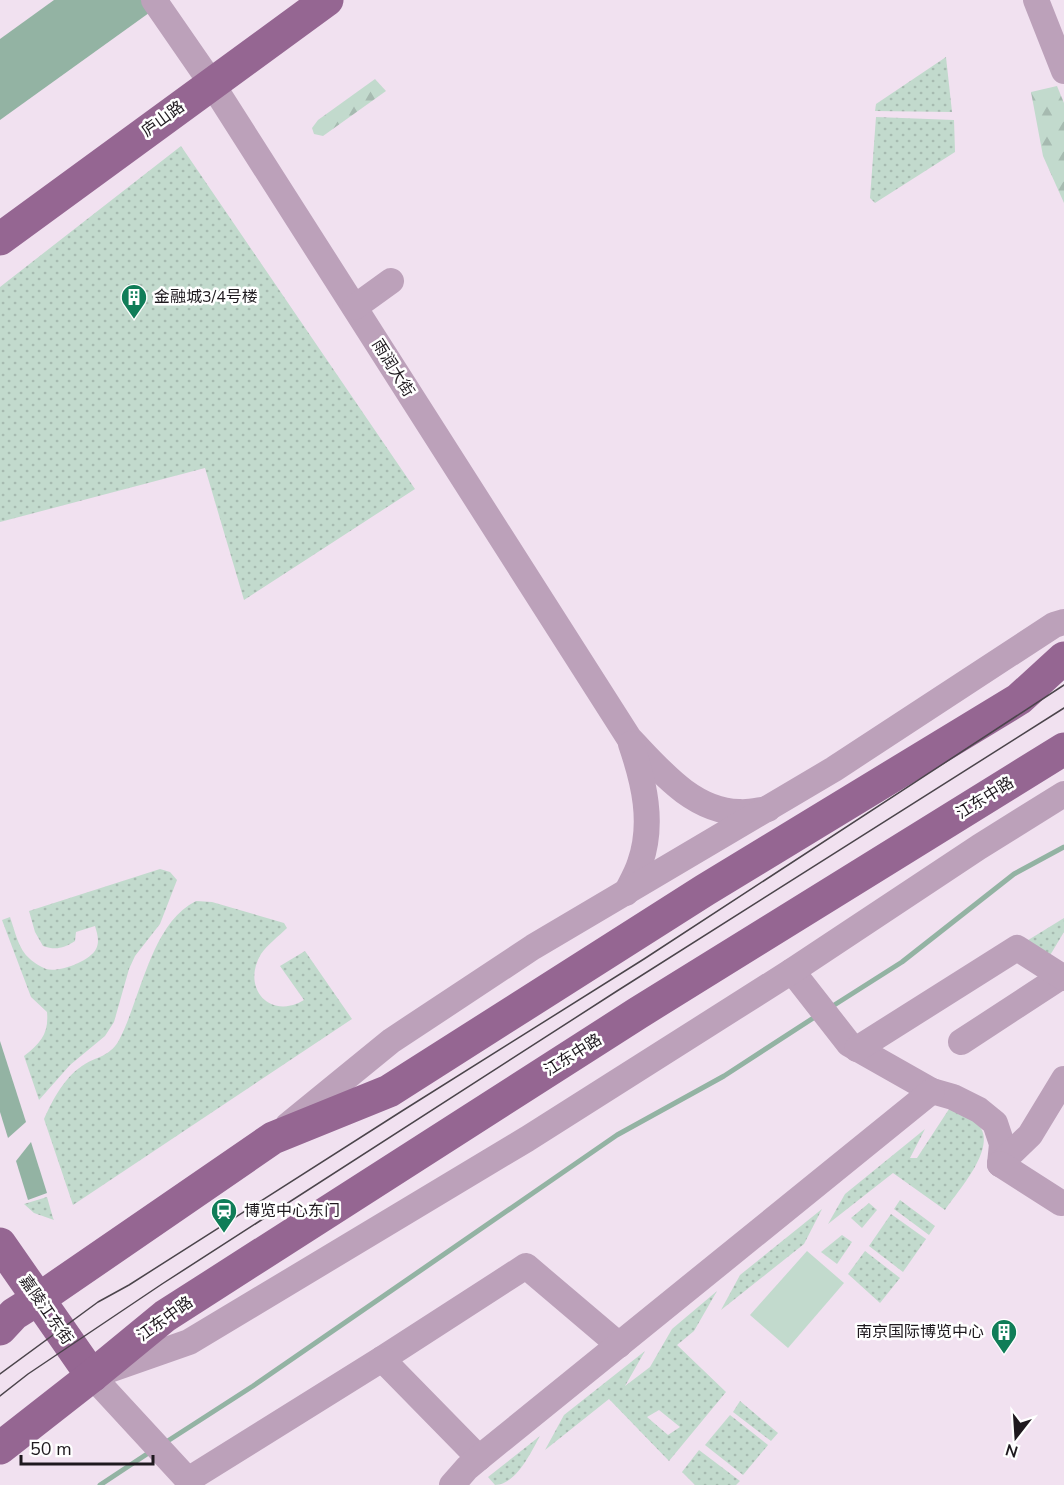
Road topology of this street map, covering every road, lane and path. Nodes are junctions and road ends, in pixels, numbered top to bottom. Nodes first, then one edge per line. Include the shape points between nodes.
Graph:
1 (154, 0) edge
2 (327, 0) edge
3 (1036, 0) edge
4 (1064, 71) edge
5 (212, 84) junction
6 (0, 239) edge
7 (391, 281) dead end
8 (355, 307) junction
9 (1064, 622) edge
10 (1064, 658) edge
11 (629, 738) junction
12 (1064, 749) edge
13 (1064, 794) edge
14 (768, 809) junction
15 (626, 893) junction
16 (792, 971) junction
17 (1063, 977) edge
18 (961, 1042) dead end
19 (857, 1049) junction
20 (1064, 1079) edge
21 (932, 1091) junction
22 (273, 1138) junction
23 (1000, 1164) junction
24 (1061, 1203) dead end
25 (0, 1244) edge
26 (13, 1316) edge
27 (619, 1345) junction
28 (382, 1359) junction
29 (92, 1376) junction
30 (0, 1448) edge
31 (479, 1458) junction
32 (195, 1483) edge
33 (452, 1485) edge

1 - 5 street, 雨润大街
2 - 5 main road, 庐山路
3 - 4 street
5 - 6 main road, 庐山路
5 - 8 street, 雨润大街
7 - 8 street
8 - 11 street, 雨润大街
9 - 14 street
10 - 22 main road via 1019,699 705,890 389,1091
11 - 14 street via 692,798 739,812
11 - 15 street via 642,778 647,831 640,863
12 - 29 main road, 江东中路 via 638,1013 174,1310
13 - 16 street, 江东中路
14 - 15 street
15 - 22 street via 533,947 391,1041
16 - 19 street
16 - 29 street, 江东中路 via 527,1139 189,1342
17 - 18 street
17 - 19 street via 1017,948
19 - 21 street
20 - 23 street via 1030,1135
21 - 23 street via 980,1110 995,1123 1002,1144
21 - 27 street
22 - 26 main road
23 - 24 street
25 - 26 main road, 嘉陵江东街
26 - 29 main road, 嘉陵江东街
27 - 28 street via 526,1266
27 - 31 street
28 - 31 street
28 - 32 street
29 - 30 main road, 江东中路
29 - 32 street
31 - 33 street

